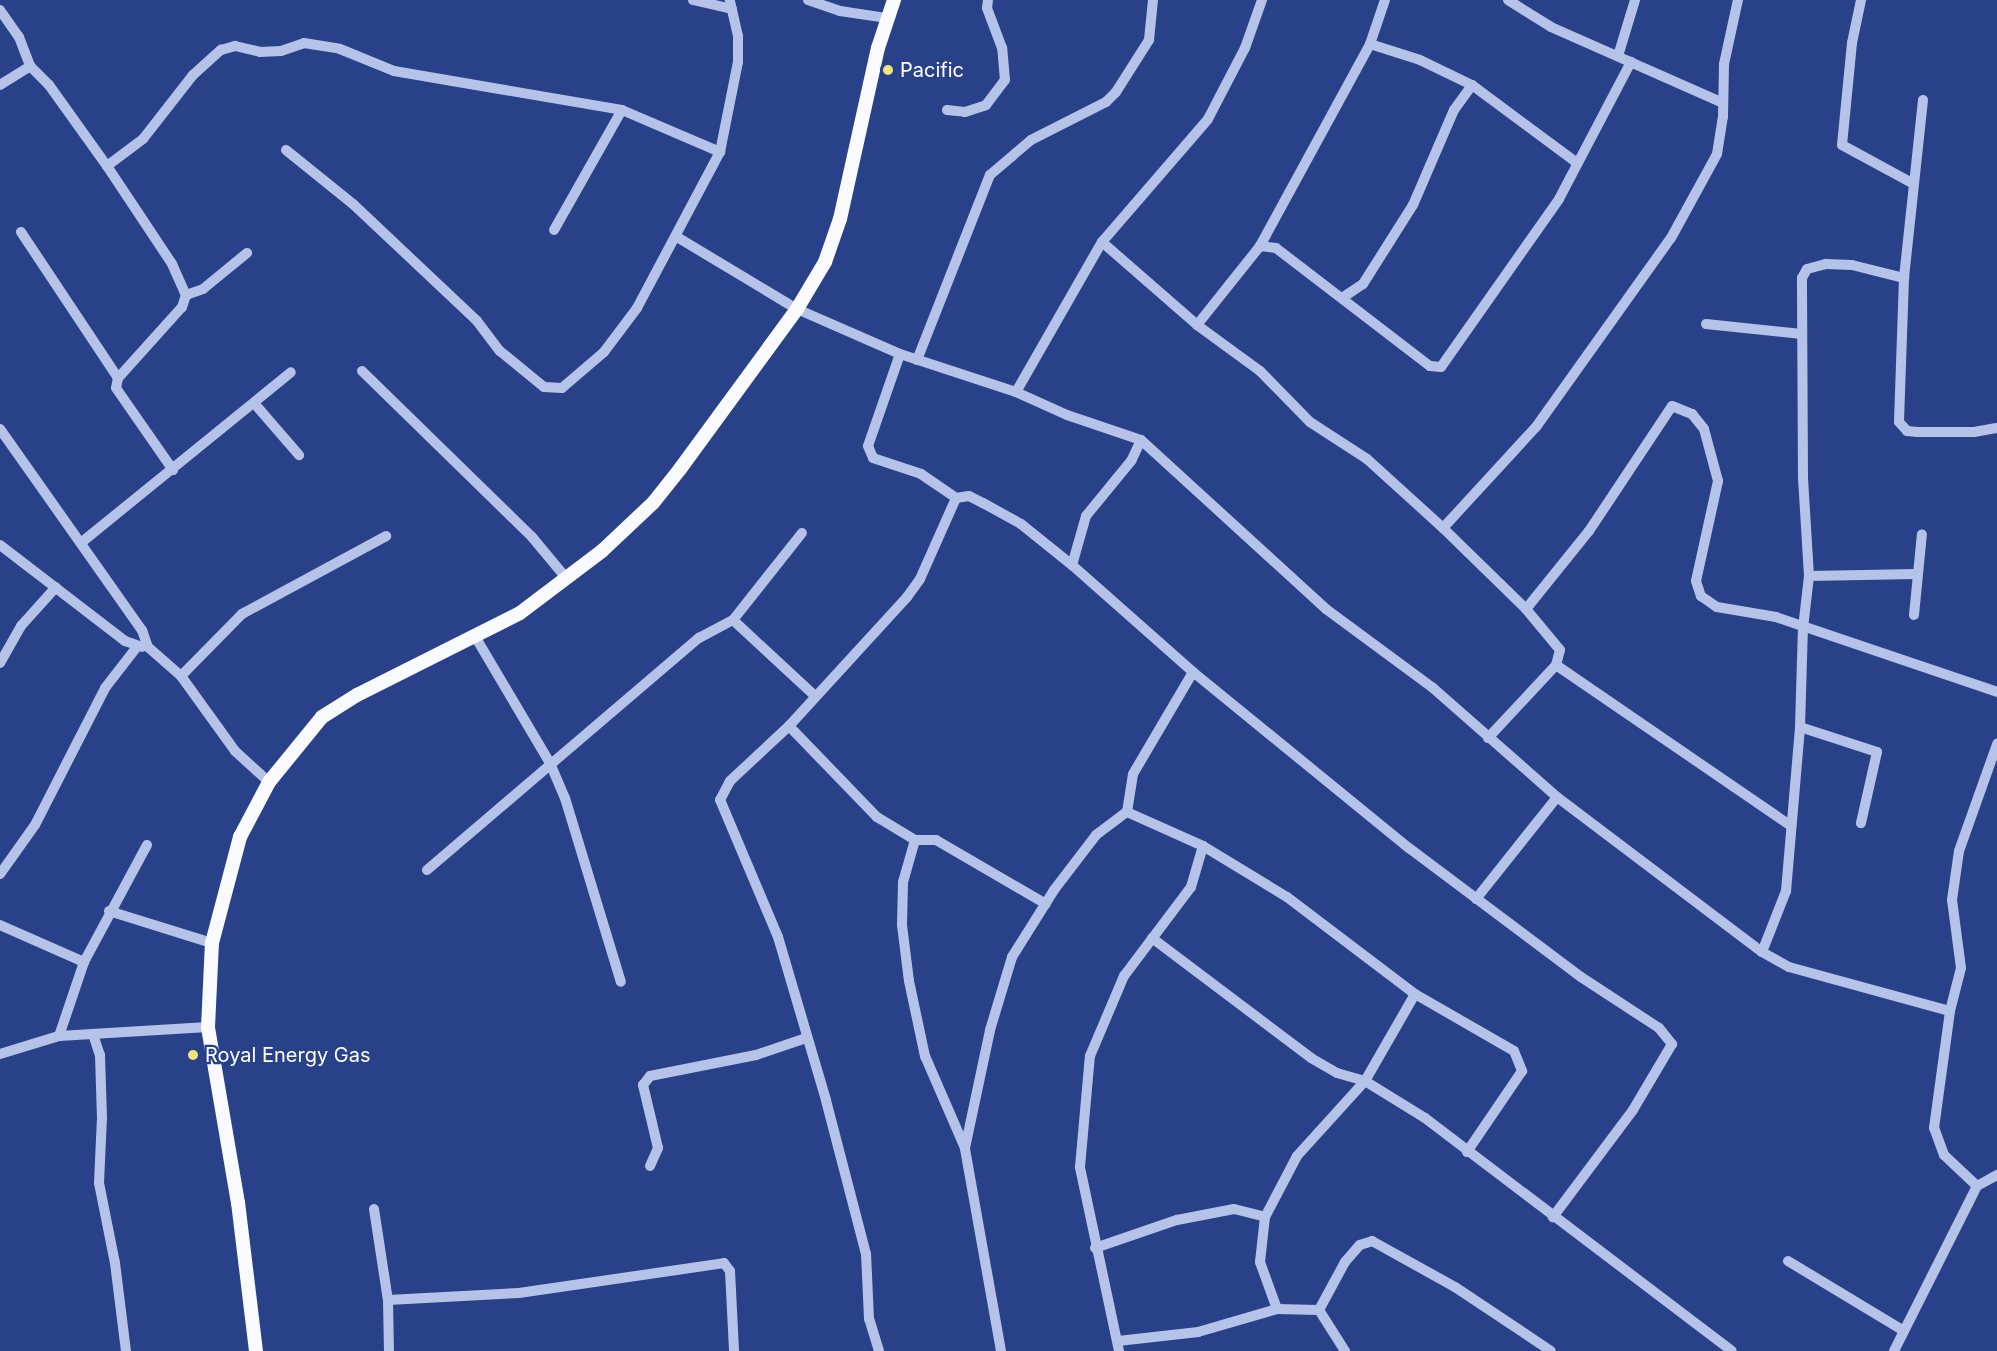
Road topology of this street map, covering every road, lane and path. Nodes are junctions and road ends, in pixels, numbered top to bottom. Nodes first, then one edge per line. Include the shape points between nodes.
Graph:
1 (693, 0) edge
2 (808, 0) edge
3 (894, 0) edge
4 (988, 0) edge
5 (1153, 0) edge
6 (1262, 0) edge
7 (1386, 0) edge
8 (1508, 0) edge
9 (1635, 0) edge
10 (1738, 0) edge
11 (1861, 0) edge
12 (731, 5) edge
13 (0, 10) edge
14 (887, 18) junction
15 (1370, 44) junction
16 (1618, 56) junction
17 (1631, 62) junction
18 (30, 66) junction
19 (0, 85) edge
20 (1472, 85) junction
21 (1923, 100) dead end
22 (1721, 102) junction
23 (622, 110) junction
24 (947, 110) dead end
25 (286, 150) dead end
26 (720, 152) junction
27 (1577, 164) junction
28 (107, 166) junction
29 (1912, 183) junction
30 (554, 230) dead end
31 (21, 232) dead end
32 (677, 237) junction
33 (1102, 242) junction
34 (1260, 246) junction
35 (247, 254) dead end
36 (1904, 278) junction
37 (186, 295) junction
38 (1342, 298) junction
39 (797, 309) junction
40 (1706, 324) dead end
41 (1197, 325) junction
42 (1801, 334) junction
43 (900, 354) junction
44 (917, 360) junction
45 (362, 371) dead end
46 (291, 372) dead end
47 (118, 378) junction
48 (1016, 392) junction
49 (254, 403) junction
50 (0, 429) edge
51 (1997, 429) edge
52 (1141, 440) junction
53 (299, 456) dead end
54 (173, 470) junction
55 (956, 498) junction
56 (1443, 528) junction
57 (802, 533) dead end
58 (1922, 534) dead end
59 (386, 536) dead end
60 (82, 542) junction
61 (0, 545) edge
62 (1072, 565) junction
63 (1916, 574) junction
64 (1809, 576) junction
65 (567, 579) junction
66 (56, 586) junction
67 (1526, 609) junction
68 (1914, 615) dead end
69 (733, 620) junction
70 (1803, 628) junction
71 (476, 638) junction
72 (148, 647) junction
73 (136, 648) junction
74 (0, 663) edge
75 (1556, 665) junction
76 (1193, 672) junction
77 (181, 676) junction
78 (1997, 692) edge
79 (815, 696) junction
80 (789, 726) junction
81 (1800, 727) junction
82 (1488, 738) junction
83 (1997, 744) edge
84 (550, 763) junction
85 (270, 782) junction
86 (1557, 797) junction
87 (1127, 812) junction
88 (1861, 823) dead end
89 (1791, 826) junction
90 (915, 840) junction
91 (147, 845) dead end
92 (1203, 846) junction
93 (427, 870) dead end
94 (0, 874) edge
95 (1476, 899) junction
96 (1046, 903) junction
97 (109, 911) junction
98 (0, 925) edge
99 (1152, 938) junction
100 (212, 943) junction
101 (1762, 952) junction
102 (84, 962) junction
103 (621, 982) dead end
104 (1415, 994) junction
105 (1950, 1011) junction
106 (208, 1027) junction
107 (93, 1034) junction
108 (59, 1036) junction
109 (806, 1038) junction
110 (0, 1054) edge
111 (1365, 1081) junction
112 (965, 1148) junction
113 (1467, 1152) junction
114 (651, 1166) dead end
115 (1997, 1175) edge
116 (1977, 1186) junction
117 (374, 1209) dead end
118 (1265, 1216) junction
119 (1553, 1217) junction
120 (1095, 1248) junction
121 (1788, 1261) dead end
122 (388, 1300) junction
123 (1277, 1309) junction
124 (1319, 1310) junction
125 (1904, 1331) junction
126 (1118, 1346) edge
127 (126, 1351) edge
128 (256, 1351) edge
129 (389, 1351) edge
130 (734, 1351) edge
131 (879, 1351) edge
132 (1001, 1351) edge
133 (1345, 1351) edge
134 (1551, 1351) edge
135 (1732, 1351) edge
136 (1894, 1351) edge

1 - 12 street
2 - 14 street via 840,11
3 - 14 main road
4 - 24 street via 987,8 1002,48 1005,80 986,105 965,112
5 - 44 street via 1149,40 1116,92 1106,102 1031,140 990,175
6 - 33 street via 1245,48 1208,119
7 - 15 street
8 - 16 street via 1551,27
9 - 16 street
10 - 22 street via 1724,64
11 - 29 street via 1842,145
12 - 26 street via 738,36 738,63
13 - 18 street via 19,37
14 - 39 main road via 840,219 825,262
15 - 20 street via 1420,60
15 - 34 street
16 - 17 street
17 - 22 street
17 - 27 street
18 - 19 street
18 - 28 street via 49,85
20 - 27 street
20 - 38 street via 1454,110 1413,205 1363,284
21 - 29 street
22 - 56 street via 1723,117 1717,154 1671,238 1536,427
23 - 26 street
23 - 28 street via 394,71 339,49 304,43 281,51 260,52 235,46 221,50 193,75 143,139
23 - 30 street
25 - 32 street via 353,204 477,321 500,351 544,387 562,388 604,352 637,308
26 - 32 street
27 - 38 street via 1559,199 1441,367 1430,366
28 - 37 street via 172,264
29 - 36 street
31 - 47 street
32 - 39 street
33 - 41 street
33 - 48 street
34 - 38 street via 1276,248
34 - 41 street
35 - 37 street via 203,289
36 - 42 street via 1852,265 1826,264 1807,269 1802,278
36 - 51 street via 1899,422 1907,431 1918,432
37 - 47 street via 182,307 162,332
39 - 43 street
39 - 65 main road via 652,503
40 - 42 street
41 - 56 street via 1260,371 1310,422 1367,459
42 - 64 street
43 - 44 street
43 - 55 street via 868,446 873,458 921,474
44 - 48 street
45 - 65 street via 532,537
46 - 49 street
47 - 54 street via 116,388 121,399
48 - 52 street via 1067,415
49 - 53 street
49 - 54 street
50 - 60 street
52 - 62 street via 1131,461 1086,516
52 - 82 street via 1326,609 1433,688
54 - 60 street
55 - 62 street via 969,496 1000,512
55 - 79 street via 920,579
56 - 67 street
57 - 69 street
58 - 63 street
59 - 77 street via 242,614
60 - 72 street via 142,630
61 - 66 street
62 - 76 street
63 - 64 street
63 - 68 street
64 - 70 street
65 - 71 main road
66 - 73 street
66 - 74 street via 21,626
67 - 70 street via 1589,531 1672,406 1692,414 1704,429 1718,482 1696,581 1701,596 1717,607 1776,617
67 - 75 street via 1560,650
69 - 79 street
69 - 84 street via 699,638
70 - 78 street via 1889,653
70 - 81 street
71 - 84 street
71 - 85 main road via 378,684 322,717
72 - 73 street
72 - 77 street
73 - 94 street via 105,688 35,825
75 - 82 street
75 - 89 street
76 - 87 street via 1133,774
76 - 95 street
77 - 85 street via 235,751
79 - 80 street
80 - 90 street via 877,817
80 - 109 street via 730,781 720,800 778,937
81 - 88 street via 1877,752
81 - 89 street
82 - 86 street
83 - 105 street via 1959,851 1952,900 1960,968
84 - 93 street
84 - 103 street via 571,812
85 - 100 main road via 240,837
86 - 95 street
86 - 101 street
87 - 92 street
87 - 96 street via 1095,835
89 - 101 street via 1786,891
90 - 96 street via 936,840
90 - 112 street via 903,882 902,925 909,981 925,1056
91 - 97 street
92 - 99 street via 1191,887
92 - 104 street via 1287,897
95 - 119 street via 1581,977 1659,1028 1672,1044 1633,1110
96 - 112 street via 1012,957 990,1029
97 - 100 street
97 - 102 street
98 - 102 street
99 - 111 street via 1311,1058 1337,1073
99 - 120 street via 1124,976 1090,1056 1080,1167
100 - 106 main road
101 - 105 street via 1788,967
102 - 108 street
104 - 111 street
104 - 113 street via 1514,1051 1522,1071
105 - 116 street via 1934,1128 1944,1155
106 - 107 street
106 - 128 main road via 238,1203
107 - 108 street
107 - 127 street via 100,1055 99,1183 116,1263
108 - 110 street
109 - 114 street via 756,1054 650,1076 643,1085 658,1148
109 - 131 street via 847,1173 866,1254 868,1319
111 - 113 street via 1425,1118
111 - 118 street via 1297,1156
112 - 132 street
113 - 119 street
115 - 116 street
116 - 125 street
117 - 122 street
118 - 120 street via 1234,1209 1177,1220
118 - 123 street via 1260,1262
119 - 135 street
120 - 126 street
121 - 125 street
122 - 129 street
122 - 130 street via 519,1293 724,1263 730,1271
123 - 124 street
123 - 126 street via 1198,1332
124 - 133 street
124 - 134 street via 1345,1262 1360,1245 1372,1241 1455,1287
125 - 136 street

